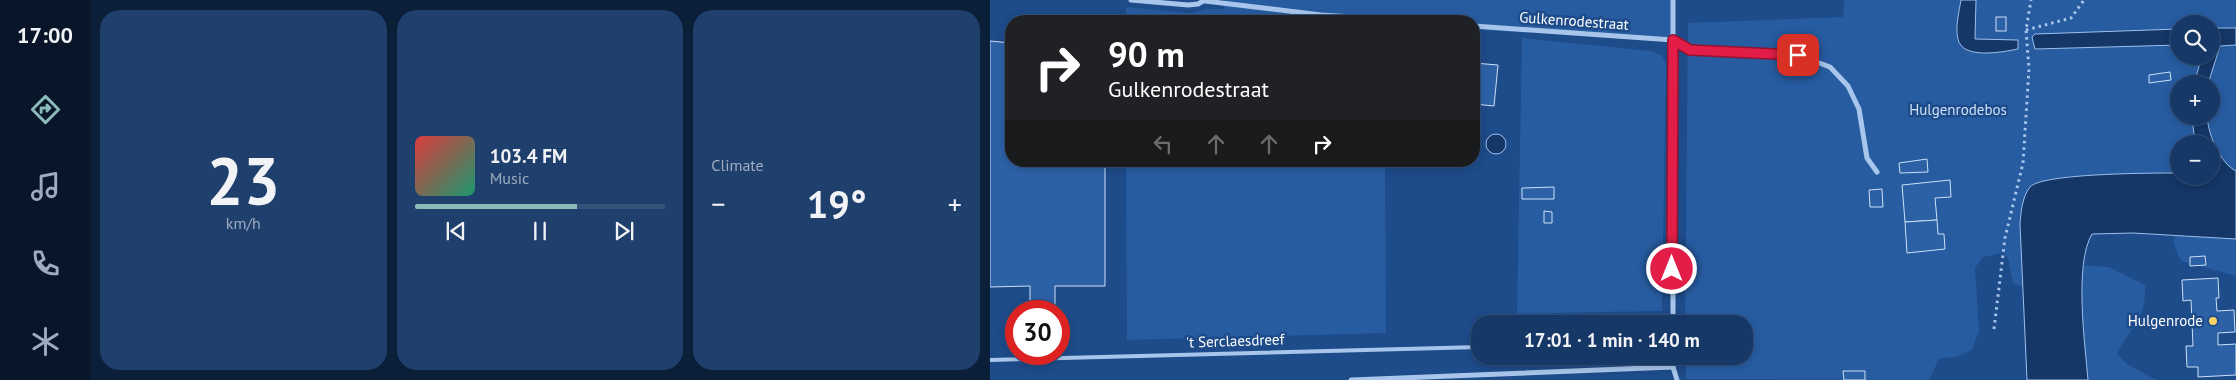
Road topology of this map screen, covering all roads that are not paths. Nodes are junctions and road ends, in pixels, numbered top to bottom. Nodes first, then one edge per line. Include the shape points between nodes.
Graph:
1 (1131, 0) edge
2 (1205, 0) edge
3 (1673, 0) edge
4 (1321, 15) edge
5 (1480, 26) edge
6 (1673, 40) junction
7 (1877, 172) dead end
8 (1673, 315) edge
9 (1471, 347) edge
10 (990, 360) edge
11 (1673, 367) joint
12 (1351, 380) edge
13 (1677, 380) edge

1 - 2 street via 1188,5
2 - 4 street
3 - 6 street
5 - 6 street, Gulkenrodestraat
6 - 7 street, Gulkenrodestraat via 1690,50 1798,55 1830,68 1848,86 1859,109 1868,158
6 - 8 street
9 - 10 lane, 't Serclaesdreef
11 - 12 street
11 - 13 street

